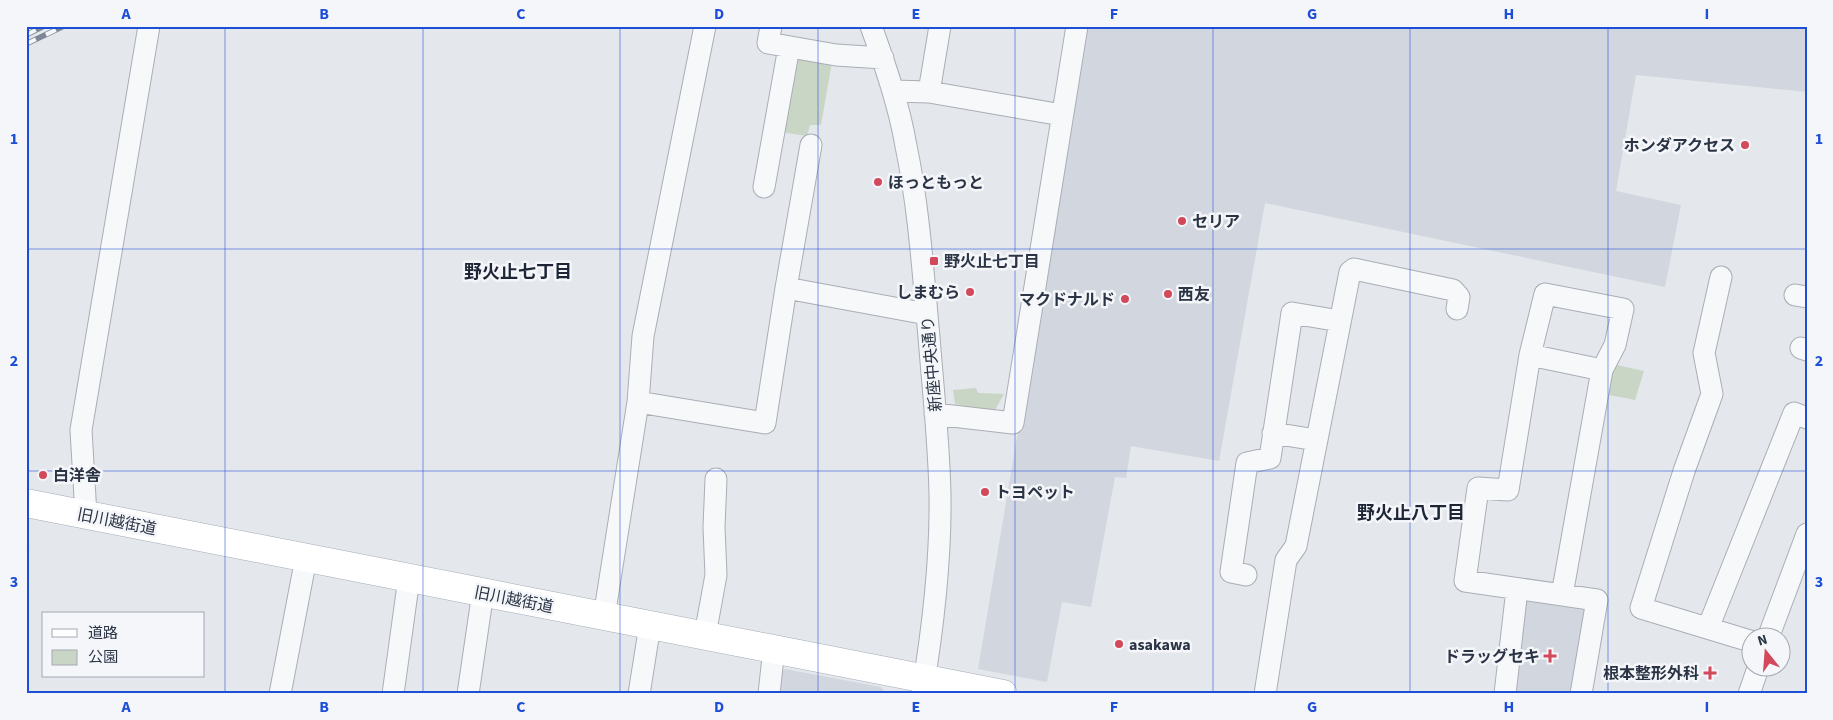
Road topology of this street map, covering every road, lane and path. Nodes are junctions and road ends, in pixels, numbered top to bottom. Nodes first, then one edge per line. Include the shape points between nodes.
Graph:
1 (149, 26) edge
2 (705, 26) edge
3 (771, 26) edge
4 (871, 26) edge
5 (940, 26) edge
6 (1077, 26) edge
7 (789, 47) junction
8 (883, 58) junction
9 (893, 91) junction
10 (929, 92) junction
11 (1062, 115) junction
12 (811, 145) dead end
13 (764, 187) dead end
14 (1721, 277) dead end
15 (786, 288) junction
16 (1457, 309) dead end
17 (927, 314) junction
18 (1340, 321) junction
19 (1530, 355) junction
20 (1602, 370) junction
21 (638, 402) junction
22 (935, 414) junction
23 (1807, 418) edge
24 (1273, 433) junction
25 (1316, 440) junction
26 (716, 479) dead end
27 (26, 503) edge
28 (86, 514) junction
29 (1807, 534) edge
30 (306, 558) junction
31 (1801, 562) edge
32 (1246, 575) dead end
33 (409, 578) junction
34 (1517, 589) junction
35 (483, 592) junction
36 (1562, 595) junction
37 (604, 616) junction
38 (650, 626) junction
39 (1708, 628) junction
40 (1772, 628) edge
41 (705, 635) junction
42 (1740, 638) edge
43 (774, 648) junction
44 (1755, 678) edge
45 (923, 686) edge
46 (280, 694) edge
47 (393, 694) edge
48 (468, 694) edge
49 (639, 694) edge
50 (769, 694) edge
51 (1003, 694) edge
52 (1265, 694) edge
53 (1506, 694) edge
54 (1581, 694) edge
55 (1749, 694) edge

1 - 28 street via 82,430
2 - 21 street via 642,336
3 - 7 street via 768,43
4 - 8 street, 新座中央通り
5 - 10 street
6 - 11 street
7 - 8 street
7 - 13 street
8 - 9 street, 新座中央通り
9 - 10 street
9 - 17 street, 新座中央通り via 914,191
10 - 11 street
11 - 22 street via 1013,422
12 - 15 street
14 - 39 street via 1704,353 1712,394 1641,608
15 - 17 street
15 - 21 street via 765,423
16 - 18 street via 1459,297 1453,290 1354,270 1350,272
17 - 22 street, 新座中央通り
18 - 24 street via 1292,313
18 - 25 street
19 - 20 street
19 - 20 street via 1545,294 1623,309 1615,345
19 - 34 street via 1508,490 1478,488 1465,581
20 - 36 street
21 - 37 street
22 - 45 street, 新座中央通り via 939,535
23 - 39 street via 1794,413
24 - 25 street
24 - 32 street via 1270,458 1247,463 1232,572
25 - 52 street via 1296,546 1286,560
26 - 41 street via 716,575
27 - 28 main road, 旧川越街道
28 - 30 main road, 旧川越街道
29 - 31 street
30 - 33 main road, 旧川越街道
30 - 46 street
31 - 40 street
33 - 35 main road, 旧川越街道
33 - 47 street
34 - 36 street
34 - 53 street
35 - 37 main road, 旧川越街道
35 - 48 street
36 - 54 street via 1597,600
37 - 38 main road, 旧川越街道
38 - 41 main road, 旧川越街道
38 - 49 street
39 - 42 street
41 - 43 main road, 旧川越街道
43 - 45 main road, 旧川越街道
43 - 50 street
44 - 55 street
45 - 51 main road, 旧川越街道

